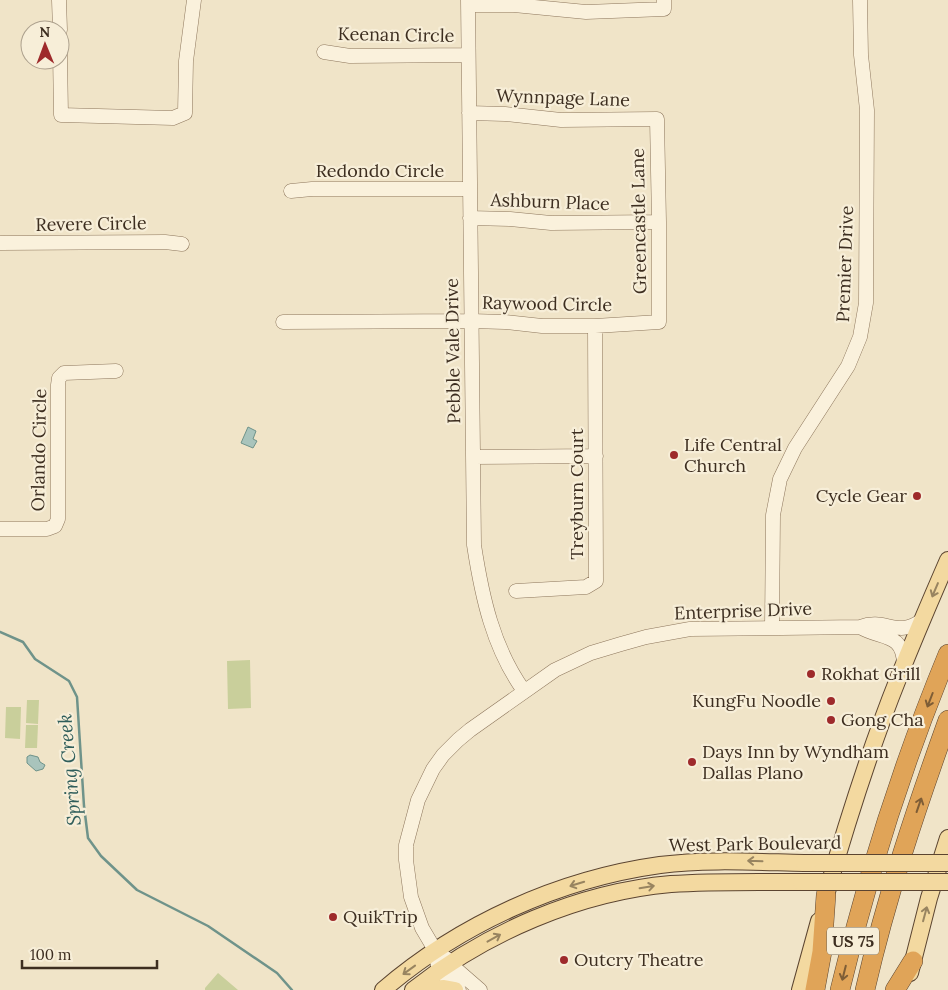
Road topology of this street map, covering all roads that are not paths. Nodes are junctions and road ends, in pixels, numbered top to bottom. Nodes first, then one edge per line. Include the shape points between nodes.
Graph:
1 (59, 0) edge
2 (194, 0) edge
3 (860, 0) edge
4 (468, 3) edge
5 (664, 4) edge
6 (60, 20) edge
7 (324, 52) dead end
8 (468, 55) junction
9 (60, 70) edge
10 (469, 113) junction
11 (657, 119) joint
12 (469, 189) junction
13 (291, 191) dead end
14 (470, 218) junction
15 (659, 222) junction
16 (0, 243) edge
17 (182, 244) dead end
18 (471, 321) junction
19 (283, 322) dead end
20 (659, 322) joint
21 (595, 326) junction
22 (116, 371) dead end
23 (596, 456) junction
24 (473, 457) junction
25 (0, 529) edge
26 (948, 560) edge
27 (516, 591) dead end
28 (922, 620) junction
29 (860, 627) junction
30 (772, 628) junction
31 (948, 654) edge
32 (904, 664) junction
33 (524, 692) junction
34 (948, 720) edge
35 (948, 838) edge
36 (948, 863) edge
37 (948, 882) edge
38 (826, 894) junction
39 (435, 950) junction
40 (913, 961) junction
41 (445, 966) junction
42 (383, 990) edge
43 (414, 990) edge
44 (420, 990) edge
45 (454, 990) edge
46 (459, 990) edge
47 (480, 990) edge
48 (800, 990) edge
49 (815, 990) edge
50 (840, 990) edge
51 (865, 990) edge
52 (894, 990) edge
53 (905, 990) edge

1 - 6 street
2 - 9 street via 186,61 185,113 173,118 61,115
3 - 30 street, Premier Drive via 867,110 864,318 856,350 848,366 795,448 780,479 773,515
4 - 5 street via 586,12
4 - 8 street, Pebble Vale Drive
7 - 8 street, Keenan Circle via 350,56
8 - 10 street, Pebble Vale Drive
10 - 11 street, Wynnpage Lane via 561,120
10 - 12 street, Pebble Vale Drive
11 - 15 street, Greencastle Lane
12 - 13 street, Redondo Circle
12 - 14 street, Pebble Vale Drive
14 - 15 street, Ashburn Place via 551,223
14 - 18 street, Pebble Vale Drive
15 - 20 street, Greencastle Lane
16 - 17 street, Revere Circle
18 - 19 street, Raywood Circle
18 - 21 street, Raywood Circle
18 - 24 street, Pebble Vale Drive
20 - 21 street, Raywood Circle
21 - 23 street, Treyburn Court
22 - 25 street, Orlando Circle via 72,372 59,378 58,519 55,526 47,529
23 - 24 street
23 - 27 street, Treyburn Court via 596,581 586,587
24 - 33 street, Pebble Vale Drive via 474,545 482,592 500,651
26 -> 28 main road
28 - 29 street, Enterprise Drive via 904,629 867,624
28 - 32 main road
29 - 30 street, Enterprise Drive
29 - 32 street, Enterprise Drive via 901,645
30 - 33 street, Enterprise Drive via 690,629 646,637 572,661
31 -> 50 highway, US 75 via 896,797
32 - 38 main road via 859,787
33 - 39 street, Enterprise Drive via 458,740 433,769 418,800 406,844 408,875 415,912
51 -> 34 highway, US 75 via 903,851
40 -> 35 main road
36 -> 39 main road, West Park Boulevard, bridge via 745,861 661,865 579,883 527,902
41 -> 37 main road, bridge via 532,920 617,893 678,884
38 - 48 main road
38 - 49 highway via 822,952
39 - 41 street, Enterprise Drive
39 -> 42 main road, West Park Boulevard
40 - 52 highway
40 - 53 main road
41 - 43 main road
41 - 46 street
41 - 47 street via 457,970
44 - 45 main road

